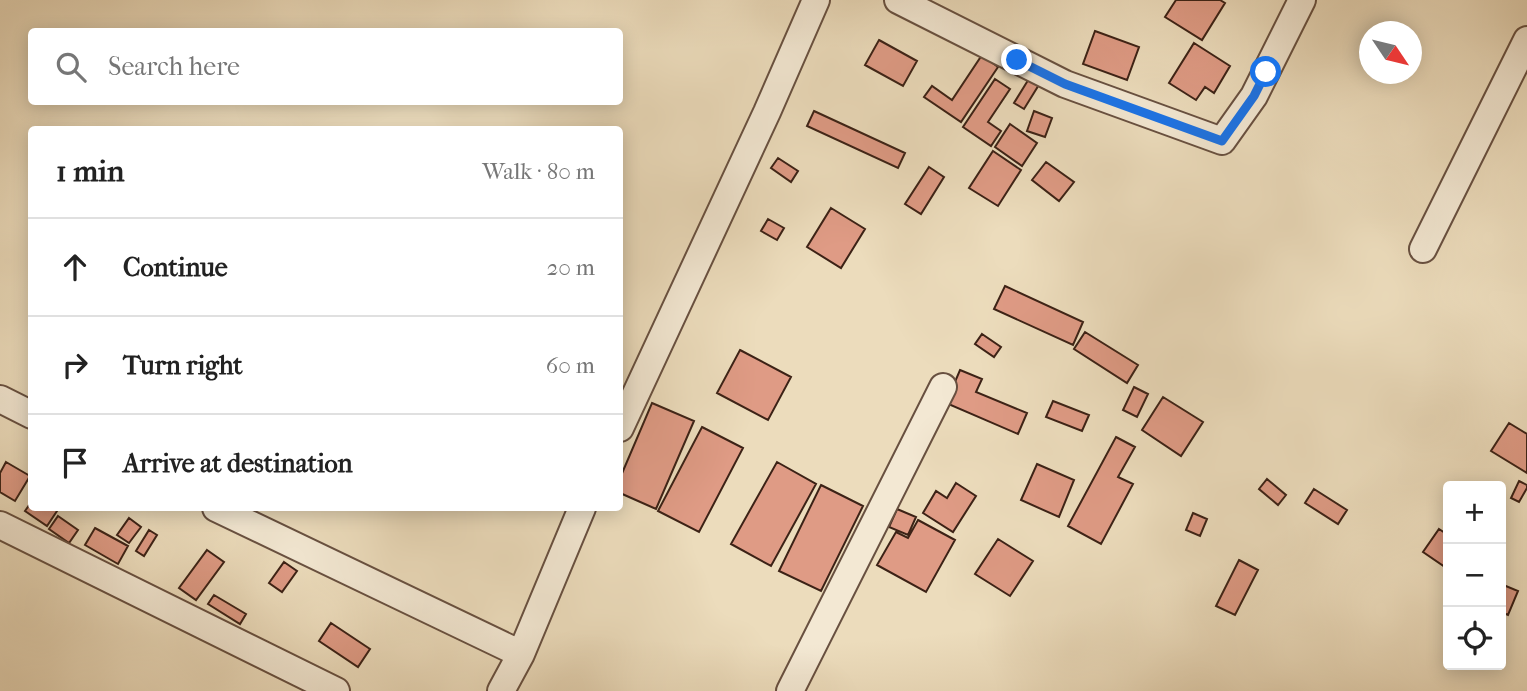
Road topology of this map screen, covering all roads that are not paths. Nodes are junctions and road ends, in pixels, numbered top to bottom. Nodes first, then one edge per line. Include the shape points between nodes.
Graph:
1 (816, 0) edge
2 (898, 0) edge
3 (1302, 0) edge
4 (1527, 40) edge
5 (1423, 249) dead end
6 (943, 387) dead end
7 (0, 399) edge
8 (28, 413) edge
9 (623, 422) edge
10 (222, 511) edge
11 (581, 511) edge
12 (0, 525) edge
13 (521, 654) junction
14 (337, 691) edge
15 (501, 691) edge
16 (790, 691) edge

1 - 9 street
2 - 3 street via 1065,84 1222,141 1254,96
4 - 5 street
6 - 16 street
7 - 8 street
10 - 13 street
11 - 13 street
12 - 14 street
13 - 15 street

